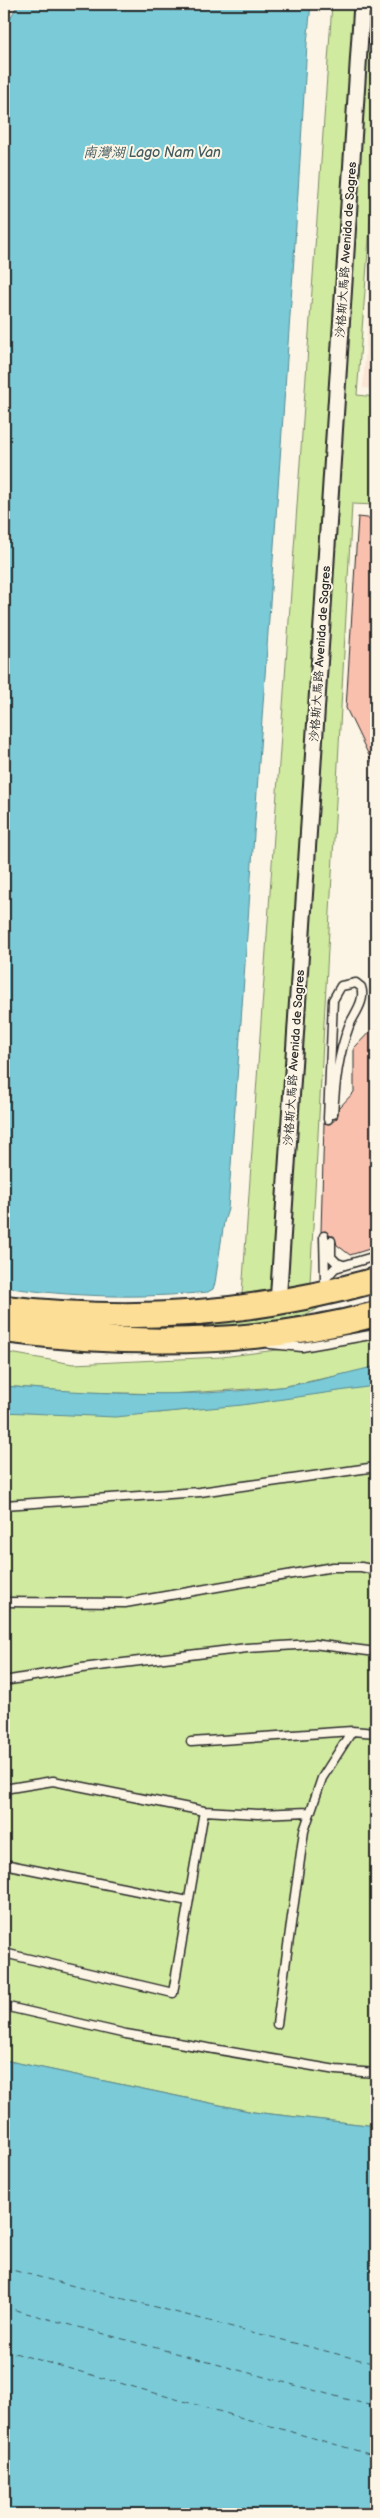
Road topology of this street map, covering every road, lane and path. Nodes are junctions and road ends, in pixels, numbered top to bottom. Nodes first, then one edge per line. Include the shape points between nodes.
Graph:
1 (362, 4) edge
2 (330, 1117) joint
3 (324, 1236) dead end
4 (331, 1241) dead end
5 (376, 1256) edge
6 (344, 1265) junction
7 (376, 1280) edge
8 (326, 1286) junction
9 (278, 1304) junction
10 (4, 1308) edge
11 (376, 1310) edge
12 (376, 1314) edge
13 (4, 1330) edge
14 (376, 1334) edge
15 (249, 1338) junction
16 (376, 1467) edge
17 (4, 1505) edge
18 (376, 1570) edge
19 (4, 1602) edge
20 (376, 1652) edge
21 (4, 1681) edge
22 (352, 1731) junction
23 (376, 1733) edge
24 (191, 1742) dead end
25 (4, 1789) edge
26 (204, 1811) junction
27 (309, 1812) junction
28 (4, 1864) edge
29 (188, 1901) junction
30 (4, 1953) edge
31 (4, 2006) edge
32 (277, 2024) dead end
33 (376, 2073) edge

1 - 9 street, 沙格斯大馬路 Avenida de Sagres
2 - 2 lane via 333,1000 342,986 356,983 361,987 363,998 343,1042
3 - 8 lane
4 - 6 lane via 331,1257
5 - 6 lane
6 - 8 lane via 331,1270
7 - 8 main road
8 - 9 main road
8 - 11 main road via 333,1302 347,1309
9 - 10 main road via 151,1317 53,1314
12 - 15 main road via 340,1324
13 - 15 main road via 112,1340
14 - 15 lane via 302,1347 280,1346
16 - 17 lane via 200,1492
18 - 19 lane via 333,1566 125,1603
20 - 21 lane via 313,1644 247,1648
22 - 23 lane
22 - 24 lane
22 - 27 lane via 322,1778
25 - 26 lane via 53,1782
26 - 27 lane
26 - 29 lane
27 - 32 lane
28 - 29 lane
29 - 30 lane via 173,1992
31 - 33 lane via 126,2034 336,2070

